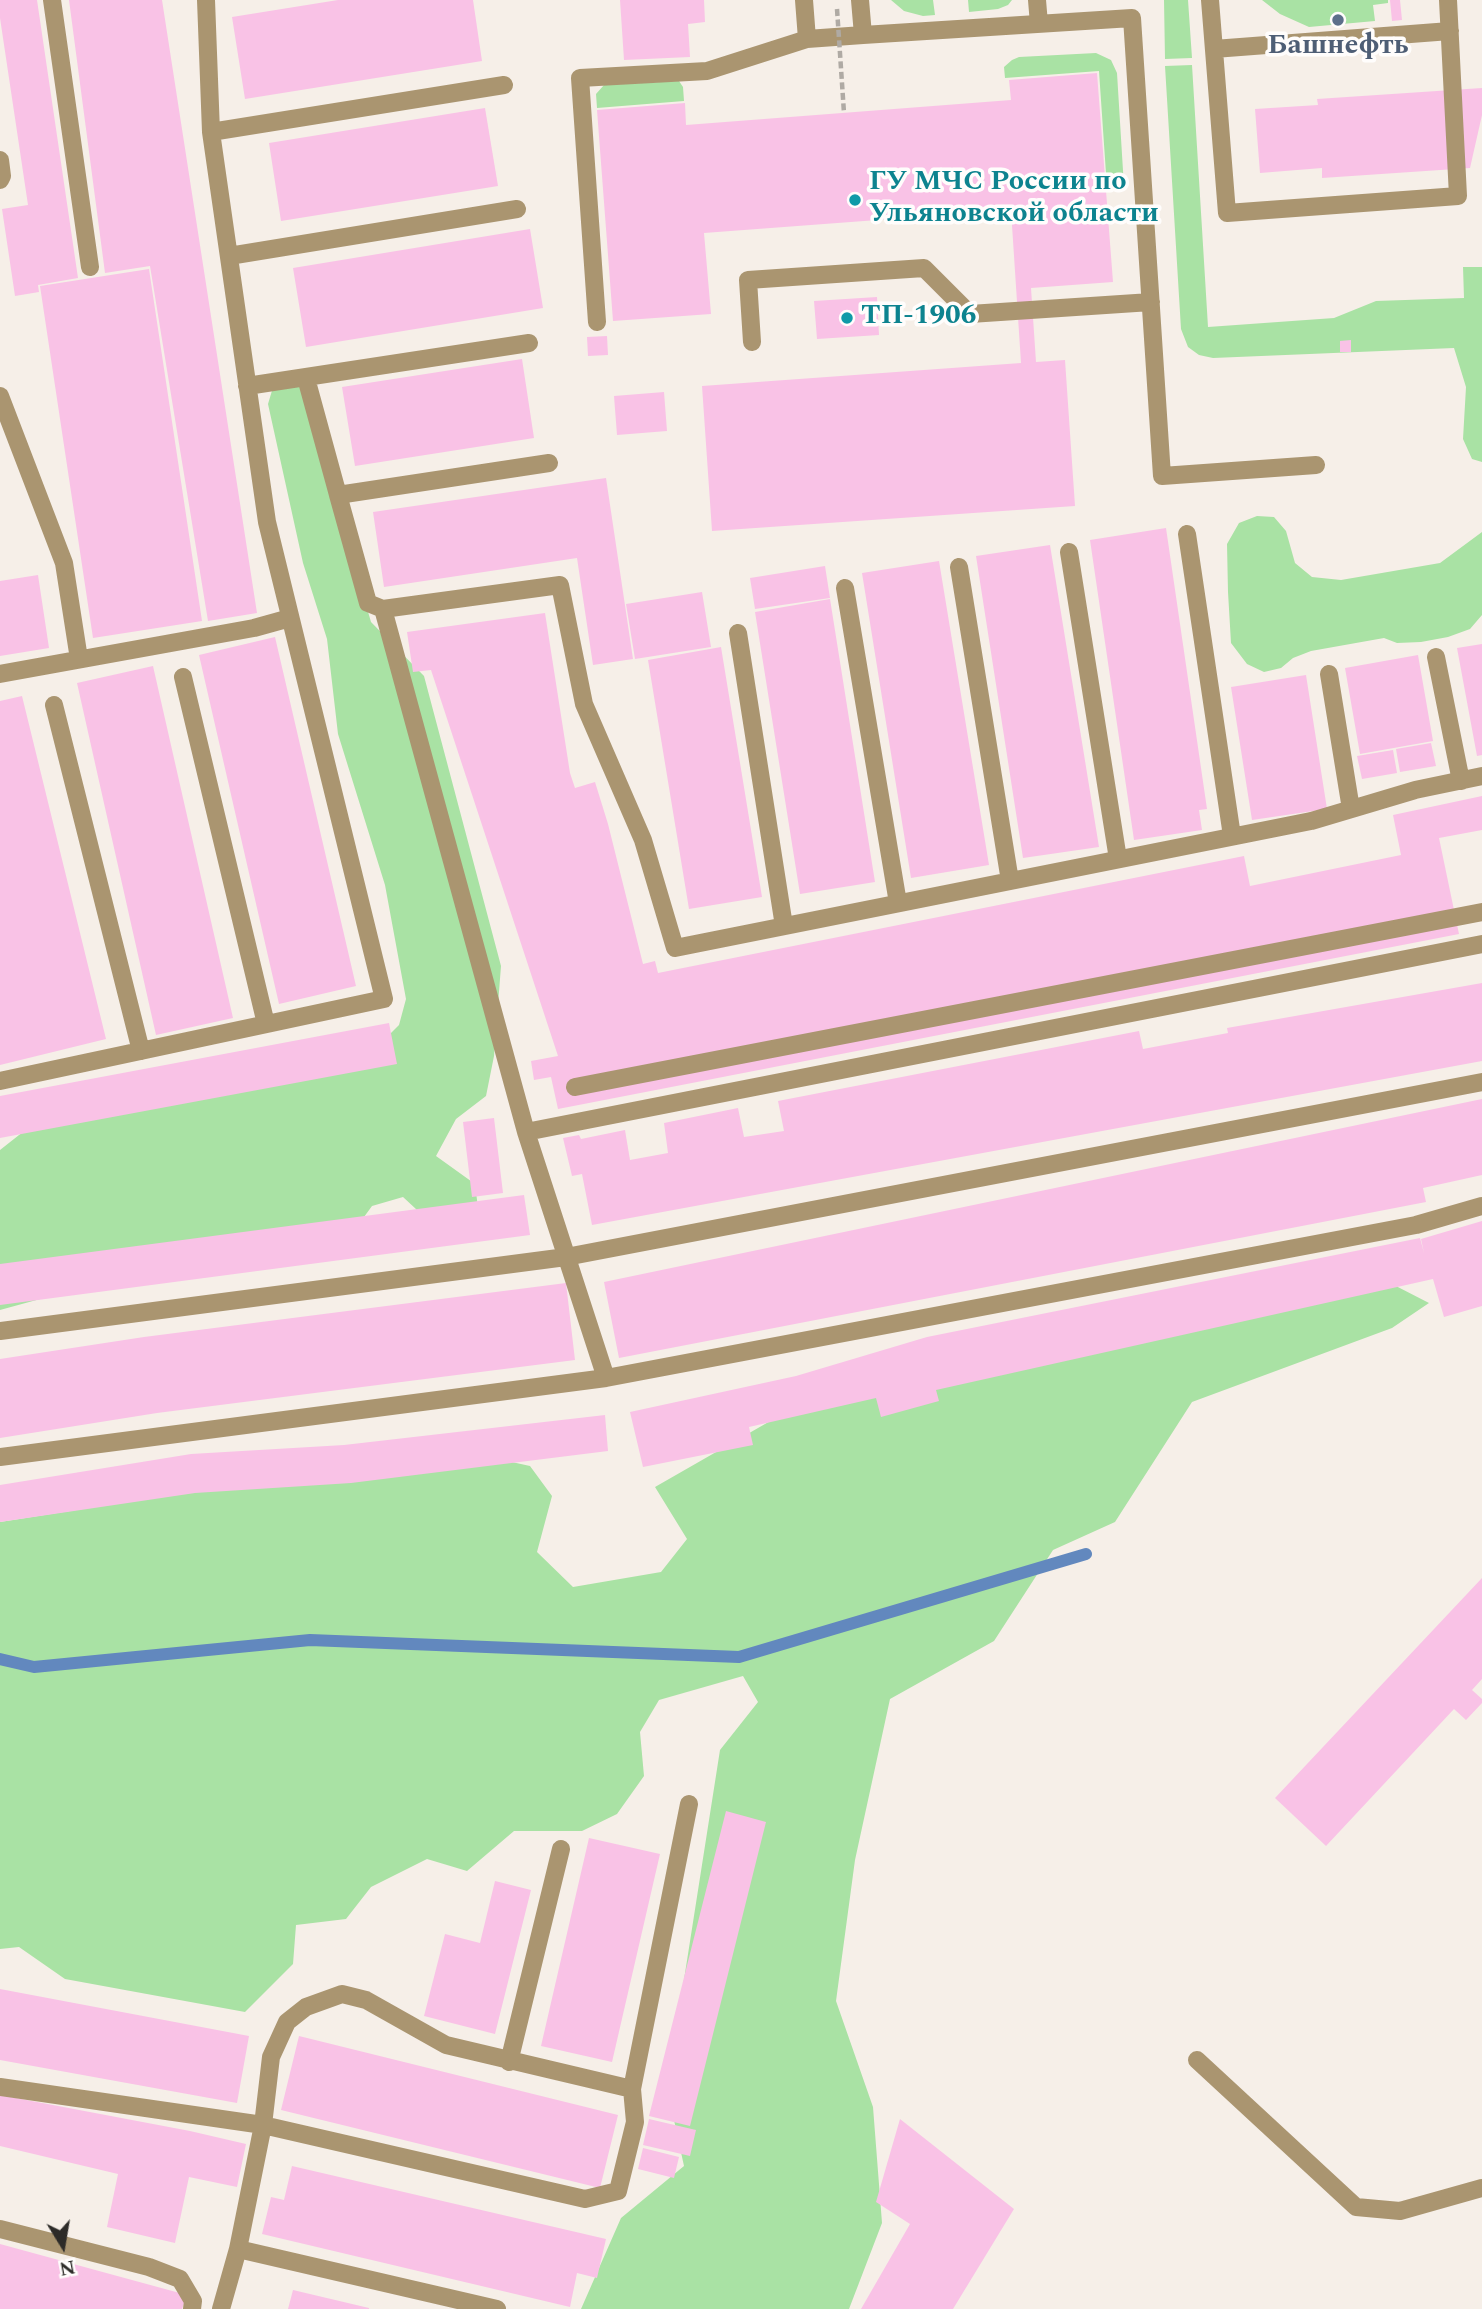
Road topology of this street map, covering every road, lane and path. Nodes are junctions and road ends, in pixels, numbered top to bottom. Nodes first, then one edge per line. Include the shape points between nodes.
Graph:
1 (52, 0) edge
2 (206, 0) edge
3 (804, 0) edge
4 (860, 0) edge
5 (1037, 0) edge
6 (1210, 0) edge
7 (1448, 0) edge
8 (837, 9) dead end
9 (1039, 24) junction
10 (1450, 31) junction
11 (863, 35) junction
12 (807, 39) junction
13 (1214, 49) junction
14 (504, 85) dead end
15 (844, 113) dead end
16 (211, 132) junction
17 (0, 160) edge
18 (0, 180) edge
19 (517, 209) dead end
20 (229, 256) junction
21 (90, 267) dead end
22 (1151, 302) junction
23 (597, 322) dead end
24 (752, 342) dead end
25 (529, 343) dead end
26 (306, 378) junction
27 (247, 386) junction
28 (0, 396) edge
29 (549, 463) dead end
30 (1317, 465) dead end
31 (338, 495) junction
32 (1187, 534) dead end
33 (1069, 552) dead end
34 (959, 567) dead end
35 (845, 588) dead end
36 (383, 610) junction
37 (290, 618) junction
38 (738, 634) dead end
39 (1436, 657) dead end
40 (79, 659) junction
41 (0, 674) edge
42 (1329, 674) dead end
43 (183, 677) dead end
44 (54, 705) dead end
45 (1482, 776) edge
46 (1461, 781) junction
47 (1351, 809) junction
48 (1232, 836) junction
49 (1118, 859) junction
50 (1010, 881) junction
51 (898, 903) junction
52 (1482, 912) edge
53 (784, 926) junction
54 (1482, 944) edge
55 (266, 1024) junction
56 (141, 1051) junction
57 (0, 1081) edge
58 (1482, 1082) edge
59 (575, 1087) dead end
60 (526, 1132) junction
61 (1482, 1206) edge
62 (566, 1257) junction
63 (0, 1331) edge
64 (606, 1378) junction
65 (0, 1457) edge
66 (689, 1804) dead end
67 (561, 1849) dead end
68 (1197, 2060) dead end
69 (509, 2062) junction
70 (0, 2087) edge
71 (632, 2089) junction
72 (263, 2125) junction
73 (1482, 2188) edge
74 (0, 2229) edge
75 (238, 2249) junction
76 (192, 2309) edge
77 (221, 2309) edge
78 (497, 2309) edge

1 - 21 lane
2 - 16 lane
3 - 12 lane
4 - 11 lane
5 - 9 lane
6 - 13 lane
7 - 10 lane
8 - 15 path, bridge
9 - 11 lane
9 - 22 lane via 1132,18
10 - 13 lane
10 - 13 lane via 1458,196 1227,213
11 - 12 lane
12 - 23 lane via 706,71 580,78
14 - 16 lane
16 - 20 lane
17 - 18 lane
19 - 20 lane
20 - 27 lane
22 - 24 lane via 970,313 924,268 748,280
22 - 30 lane via 1162,476
25 - 26 lane
26 - 27 lane
26 - 31 lane
27 - 37 lane via 267,522
28 - 40 lane via 64,563
29 - 31 lane
31 - 36 lane via 368,603
32 - 48 lane
33 - 49 lane
34 - 50 lane
35 - 51 lane
36 - 53 lane via 560,585 584,704 643,840 675,948
36 - 60 lane
37 - 40 lane
37 - 55 lane via 384,999
38 - 53 lane
39 - 46 lane
40 - 41 lane
42 - 47 lane
43 - 55 lane
44 - 56 lane
45 - 46 lane
46 - 47 lane
47 - 48 lane
48 - 49 lane
49 - 50 lane
50 - 51 lane
51 - 53 lane
52 - 59 lane
54 - 60 lane
55 - 56 lane
56 - 57 lane
58 - 62 lane
60 - 62 lane
61 - 64 lane via 1416,1225
62 - 63 lane
62 - 64 lane
64 - 65 lane
66 - 71 lane
67 - 69 lane
68 - 73 lane via 1356,2207 1401,2211
69 - 71 lane
69 - 72 lane via 446,2045 366,2000 342,1994 306,2007 287,2022 271,2057
70 - 72 lane
71 - 72 lane via 635,2122 618,2191 585,2199
72 - 75 lane
74 - 76 lane via 180,2279
75 - 77 lane
75 - 78 lane

